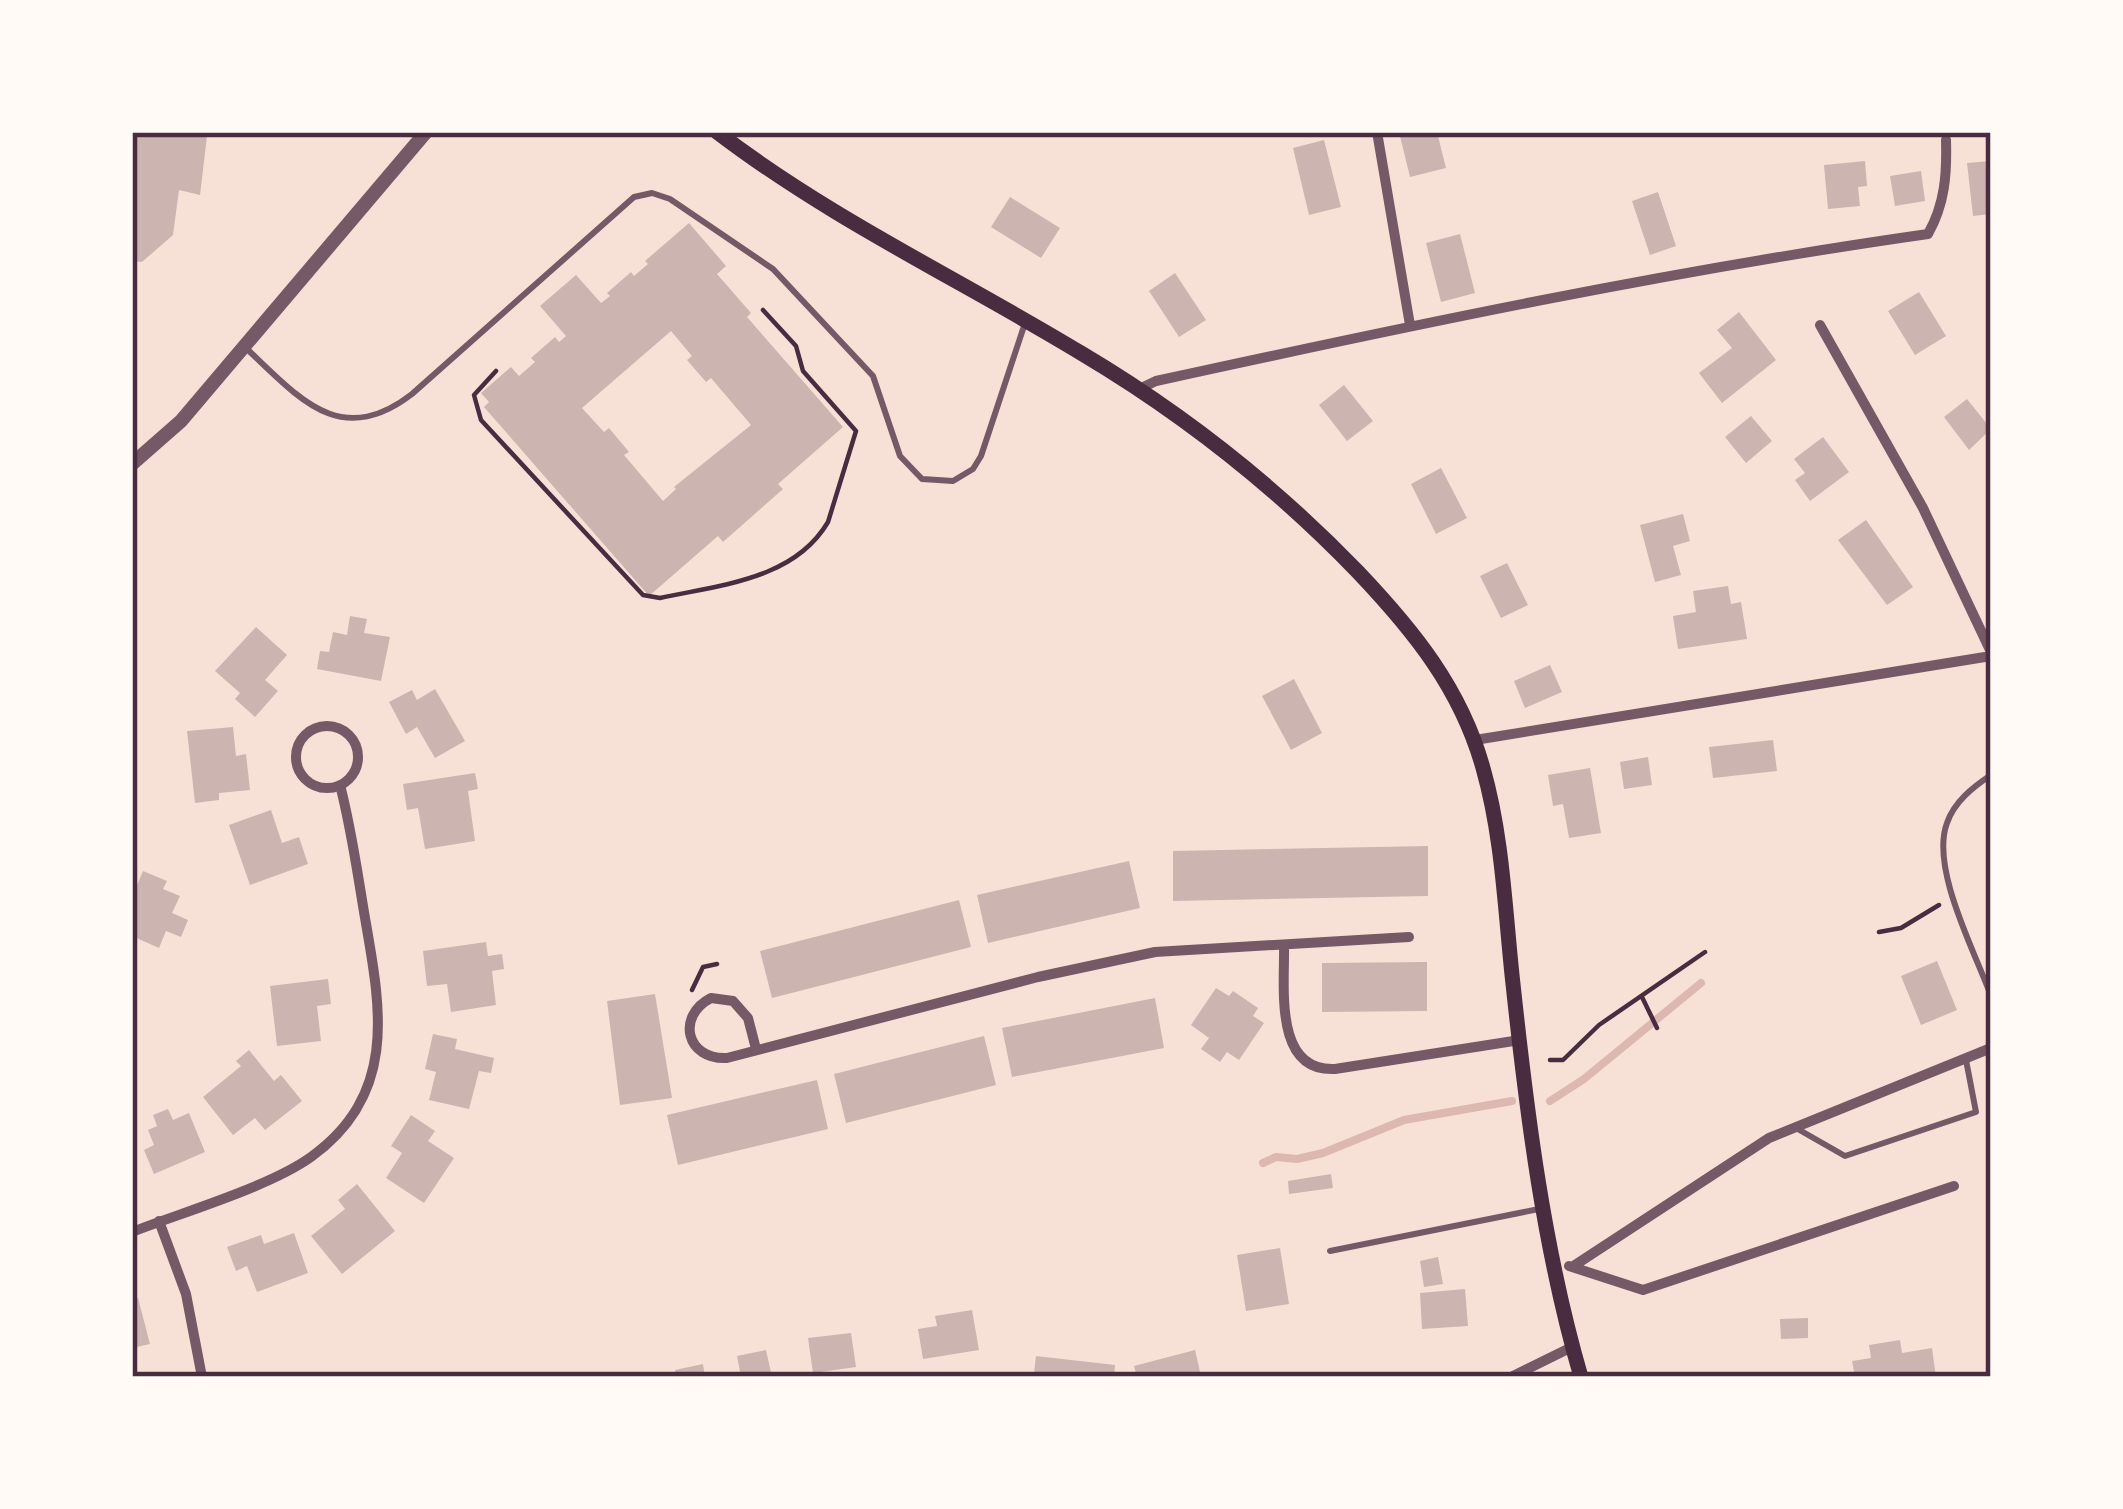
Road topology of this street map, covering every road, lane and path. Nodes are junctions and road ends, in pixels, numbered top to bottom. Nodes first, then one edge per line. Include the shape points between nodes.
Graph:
1 (426, 132) edge
2 (717, 132) edge
3 (1377, 132) edge
4 (1946, 140) dead end
5 (763, 310) dead end
6 (1026, 320) junction
7 (1410, 325) junction
8 (1820, 325) dead end
9 (245, 346) junction
10 (496, 371) dead end
11 (1138, 389) junction
12 (132, 464) edge
13 (1991, 654) edge
14 (1475, 740) junction
15 (1991, 775) edge
16 (340, 785) junction
17 (1955, 898) junction
18 (1880, 932) dead end
19 (1408, 938) dead end
20 (1284, 945) junction
21 (1706, 952) dead end
22 (717, 964) dead end
23 (692, 989) dead end
24 (1991, 996) edge
25 (1644, 1000) junction
26 (1658, 1028) dead end
27 (1520, 1040) junction
28 (756, 1048) junction
29 (1991, 1048) edge
30 (1965, 1059) junction
31 (1550, 1060) dead end
32 (1796, 1127) junction
33 (1954, 1186) dead end
34 (1544, 1209) junction
35 (159, 1221) junction
36 (132, 1232) edge
37 (1330, 1251) dead end
38 (1554, 1261) junction
39 (1572, 1267) junction
40 (1572, 1347) junction
41 (202, 1377) edge
42 (1511, 1377) edge
43 (1581, 1377) edge

1 - 9 street
2 - 6 main road via 849,224
3 - 7 street
4 - 7 street via 1947,179 1928,234
5 - 10 path via 856,431 825,529 771,573 643,596 481,420 474,395
6 - 9 lane via 981,456 962,477 943,483 906,466 873,376 790,285 652,193 634,197 412,394 375,417 326,414
6 - 11 main road
7 - 11 street
8 - 13 street via 1923,508
9 - 12 street
11 - 14 main road via 1240,464 1345,559 1418,639
13 - 14 street
14 - 27 main road via 1498,842
15 - 17 lane via 1948,819 1942,844
16 - 16 street via 316,786 299,770 298,747 313,729 337,727 355,743 356,767
16 - 35 street via 380,1015 369,1084 347,1122 308,1159
17 - 18 path
17 - 24 lane
19 - 20 street
20 - 27 street via 1288,1030 1310,1065 1334,1069
20 - 28 street via 1143,954
21 - 25 path
22 - 23 path via 703,967
25 - 26 path
25 - 31 path via 1598,1025 1563,1060
27 - 34 main road
28 - 28 street via 727,1058 704,1055 689,1037 692,1013 711,998 734,1000
29 - 30 street
30 - 32 street
30 - 32 lane via 1976,1112 1845,1156
32 - 39 street
33 - 39 street via 1642,1290
34 - 37 lane
34 - 38 main road
35 - 36 street
35 - 41 street via 186,1294
38 - 39 street
38 - 40 main road
40 - 42 street
40 - 43 main road

